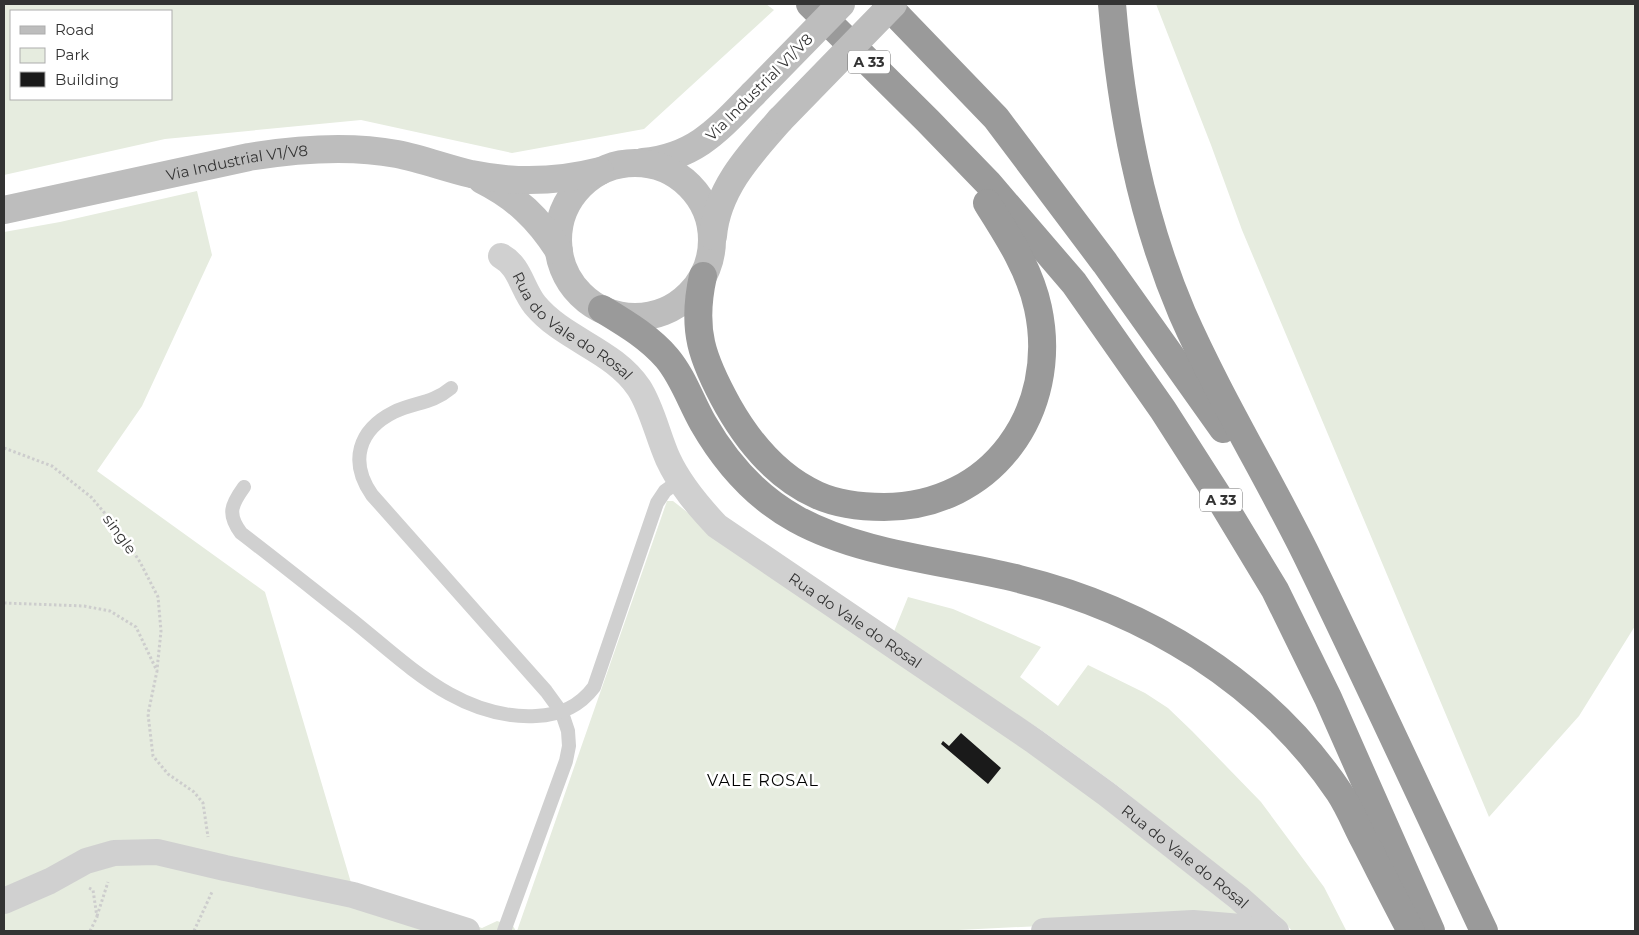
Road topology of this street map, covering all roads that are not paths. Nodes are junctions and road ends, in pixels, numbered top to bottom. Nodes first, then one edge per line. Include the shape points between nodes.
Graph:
1 (810, 4) edge
2 (841, 4) edge
3 (886, 4) edge
4 (893, 4) edge
5 (1112, 4) edge
6 (928, 121) junction
7 (638, 162) junction
8 (600, 171) junction
9 (469, 174) junction
10 (4, 210) edge
11 (713, 247) junction
12 (559, 251) junction
13 (502, 256) dead end
14 (703, 276) junction
15 (602, 309) junction
16 (451, 388) dead end
17 (679, 481) junction
18 (244, 487) dead end
19 (1311, 565) junction
20 (562, 713) junction
21 (4, 901) edge
22 (467, 931) edge
23 (504, 931) edge
24 (1044, 931) edge
25 (1255, 931) edge
26 (1276, 931) edge
27 (1411, 931) edge
28 (1431, 931) edge
29 (1484, 931) edge

1 - 6 highway, A 33
2 - 7 main road, Via Industrial V1/V8, bridge via 701,144 676,156
3 - 19 highway, A 33 via 1002,126 1209,407
4 - 11 main road, bridge via 780,120 737,172 717,213
5 - 19 highway via 1127,127 1158,251 1197,346
6 - 14 highway via 969,175 1021,261 1033,287 1042,331 1041,369 1031,410 1009,448 992,468 970,484 926,502 900,507 872,507 818,495 771,464 738,423 703,352 697,320
6 - 28 highway, A 33 via 988,183 1074,283 1220,499 1275,590 1324,689
7 - 8 main road
7 - 11 main road via 669,170 694,189 709,216
8 - 9 main road, Via Industrial V1/V8 via 537,180
8 - 12 main road via 586,180 566,205 560,220
9 - 10 main road, Via Industrial V1/V8 via 397,154 356,149 282,152
9 - 12 main road, Via Industrial V1/V8 via 526,208
11 - 14 main road
12 - 15 main road via 569,280 578,292
13 - 17 street, Rua do Vale do Rosal via 511,261 536,306 573,337 619,366 639,389
14 - 15 main road via 685,299 660,313 631,316
15 - 27 highway via 644,336 667,358 722,455 766,500 796,519 863,545 1022,580 1126,614 1171,638 1251,694 1312,757 1340,794
16 - 20 lane via 439,398 395,412 366,434 358,465 362,481
17 - 20 lane via 665,491 657,503 594,687 585,699
17 - 26 street, Rua do Vale do Rosal via 717,526 1034,741 1108,795
18 - 20 lane via 234,500 232,513 241,533 434,686 479,709 501,715 519,717
19 - 29 highway, A 33
20 - 23 lane via 568,731 566,762
21 - 22 street via 86,861 114,853 157,852 353,895
24 - 25 street via 1193,923

